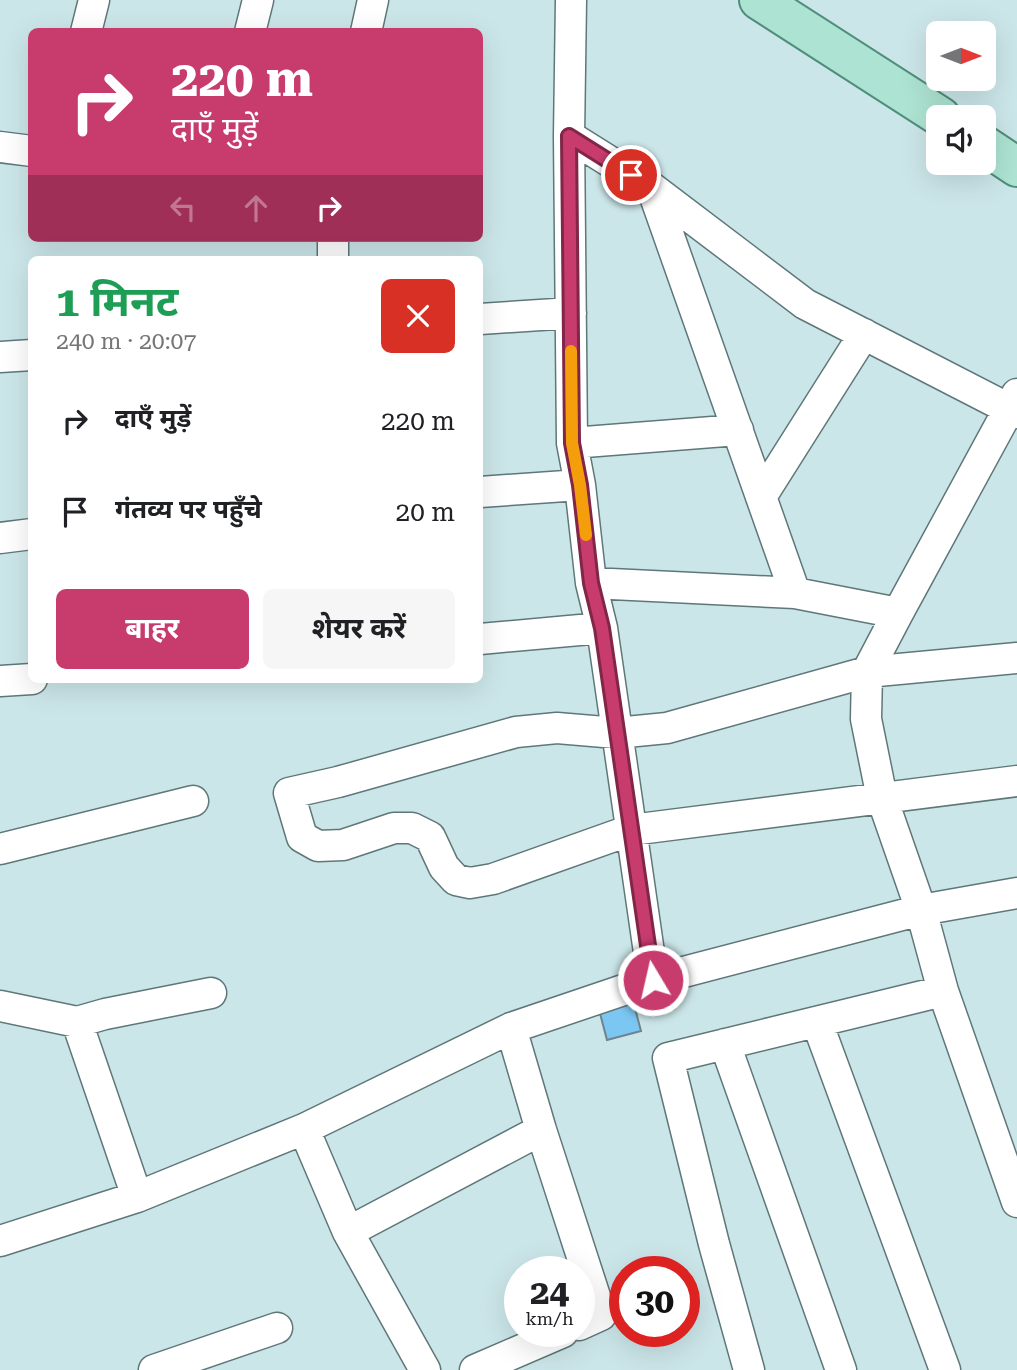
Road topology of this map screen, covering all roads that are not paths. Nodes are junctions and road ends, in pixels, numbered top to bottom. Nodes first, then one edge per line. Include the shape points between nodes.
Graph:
1 (94, 0) edge
2 (258, 0) edge
3 (373, 0) edge
4 (571, 0) edge
5 (759, 0) edge
6 (87, 28) edge
7 (251, 28) edge
8 (367, 28) edge
9 (926, 107) edge
10 (569, 136) junction
11 (0, 147) edge
12 (28, 150) edge
13 (996, 153) edge
14 (1017, 166) edge
15 (652, 188) junction
16 (571, 313) junction
17 (483, 319) edge
18 (864, 334) junction
19 (28, 355) edge
20 (0, 357) edge
21 (1014, 405) edge
22 (738, 430) junction
23 (572, 443) junction
24 (580, 485) junction
25 (483, 492) edge
26 (761, 497) junction
27 (28, 534) edge
28 (0, 538) edge
29 (591, 583) junction
30 (795, 593) junction
31 (898, 612) junction
32 (602, 628) junction
33 (483, 639) edge
34 (1017, 658) edge
35 (867, 672) junction
36 (28, 679) edge
37 (0, 681) edge
38 (616, 733) junction
39 (1017, 781) edge
40 (882, 798) junction
41 (193, 801) dead end
42 (631, 830) junction
43 (0, 849) edge
44 (1017, 893) edge
45 (921, 910) junction
46 (653, 980) junction
47 (943, 991) junction
48 (211, 993) dead end
49 (0, 1006) edge
50 (77, 1022) junction
51 (817, 1022) junction
52 (511, 1028) junction
53 (725, 1044) junction
54 (304, 1129) junction
55 (541, 1130) junction
56 (137, 1197) junction
57 (1017, 1202) edge
58 (348, 1232) junction
59 (0, 1241) edge
60 (582, 1256) edge
61 (595, 1296) edge
62 (595, 1318) edge
63 (277, 1328) dead end
64 (528, 1347) edge
65 (154, 1370) edge
66 (425, 1370) edge
67 (475, 1370) edge
68 (749, 1370) edge
69 (841, 1370) edge
70 (945, 1370) edge

1 - 6 street
2 - 7 street
3 - 8 street
4 - 10 street
5 - 9 main road
10 - 15 street
10 - 16 street
11 - 12 street
13 - 14 main road
15 - 18 street via 806,304
15 - 22 street
16 - 17 street
16 - 23 street
18 - 21 street
18 - 26 street
19 - 20 street
21 - 31 street
22 - 23 street
22 - 26 street
23 - 24 street
24 - 25 street
24 - 29 street
26 - 30 street
27 - 28 street
29 - 30 street
29 - 32 street
30 - 31 street
31 - 35 street
32 - 33 street
32 - 38 street
34 - 35 street
35 - 38 street via 667,729
35 - 40 street via 866,719
36 - 37 street
38 - 42 street
38 - 42 street via 516,732 289,793 302,837 318,846 343,845 394,828 412,828 430,837 444,867 456,880 470,883
39 - 40 street
40 - 42 street
40 - 45 street
41 - 43 street
42 - 46 street
44 - 45 street
45 - 46 street
45 - 47 street
46 - 52 street
47 - 51 street
47 - 57 street
48 - 50 street
49 - 50 street
50 - 56 street
51 - 53 street
51 - 70 street
52 - 54 street
52 - 55 street
53 - 68 street via 668,1058
53 - 69 street
54 - 56 street
54 - 58 street
55 - 58 street
55 - 60 street
56 - 59 street
58 - 66 street
61 - 62 street via 601,1315
63 - 65 street
64 - 67 street

